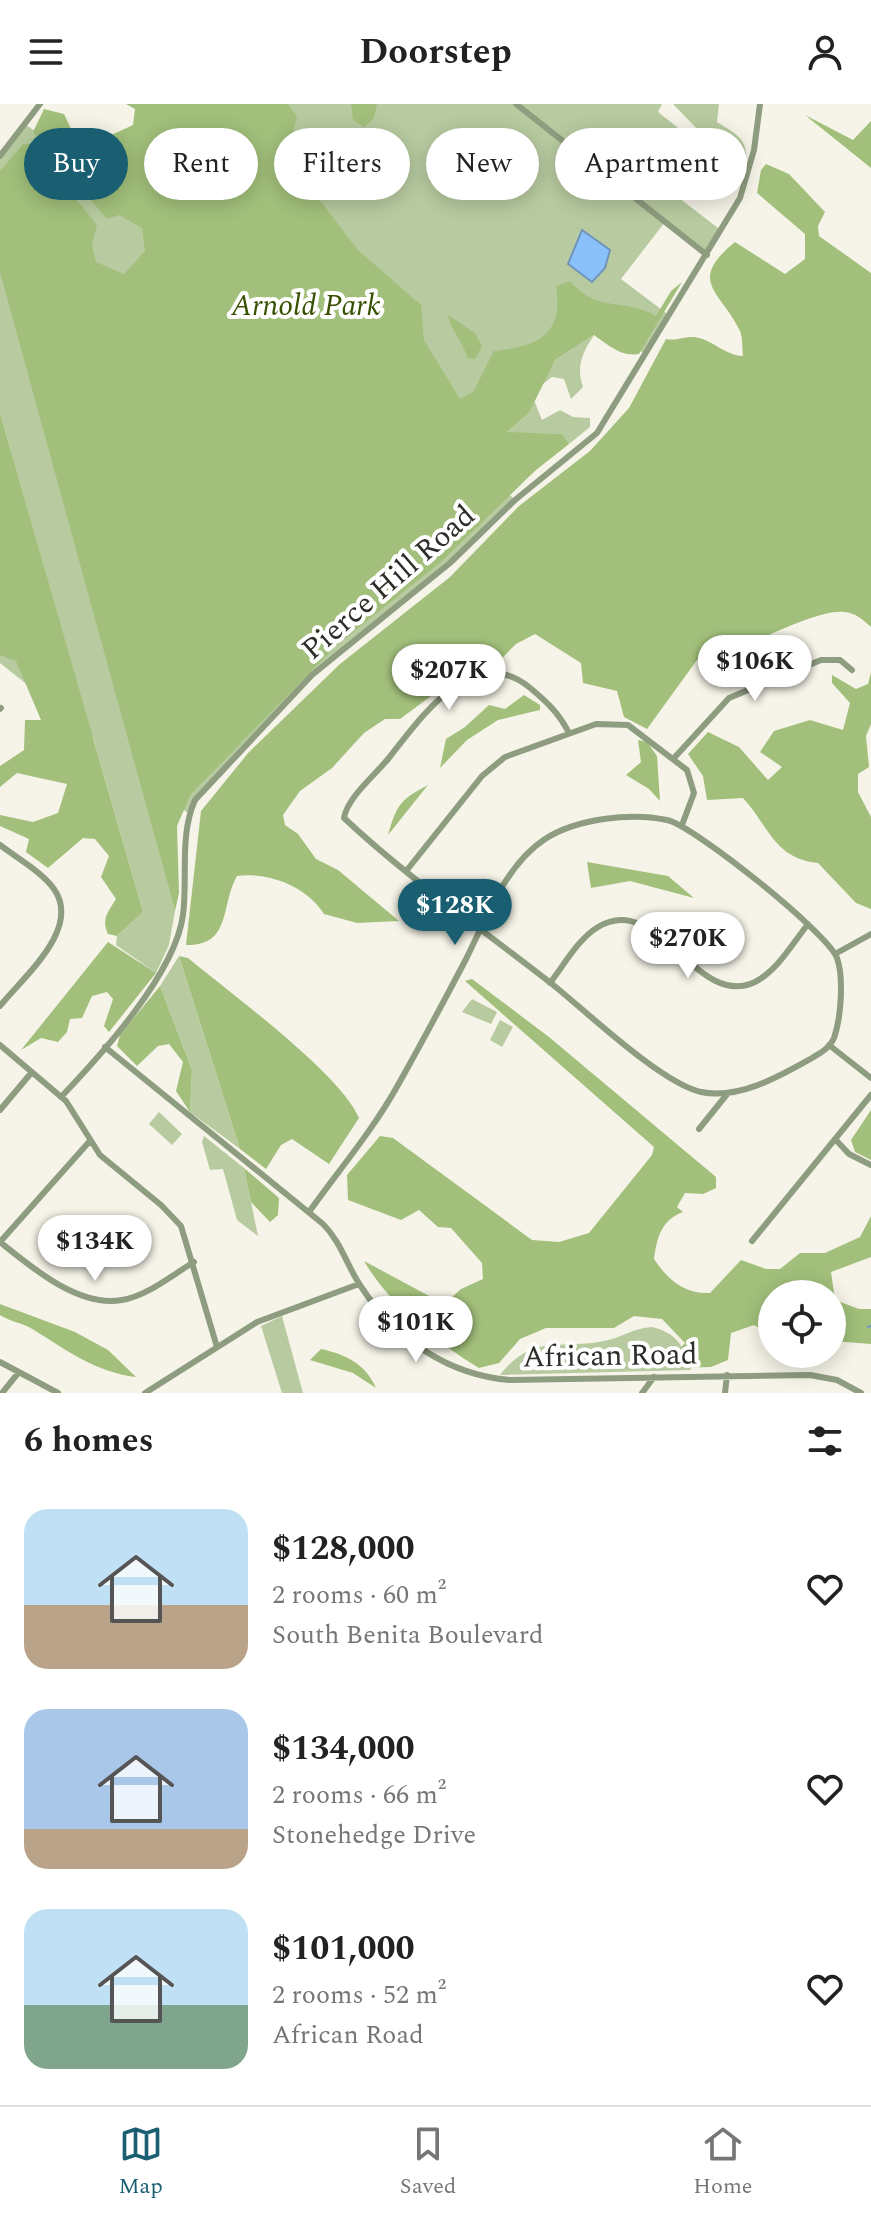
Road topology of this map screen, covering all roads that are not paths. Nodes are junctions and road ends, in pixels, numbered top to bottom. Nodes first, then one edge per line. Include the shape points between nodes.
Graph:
1 (40, 104) edge
2 (516, 104) edge
3 (760, 104) edge
4 (0, 156) edge
5 (707, 255) junction
6 (852, 670) dead end
7 (569, 733) junction
8 (674, 758) junction
9 (682, 825) junction
10 (0, 845) edge
11 (407, 870) junction
12 (808, 924) junction
13 (481, 929) junction
14 (871, 934) edge
15 (835, 954) junction
16 (550, 983) junction
17 (0, 1006) edge
18 (0, 1045) edge
19 (829, 1045) junction
20 (105, 1047) junction
21 (32, 1072) junction
22 (871, 1078) edge
23 (728, 1093) junction
24 (871, 1095) edge
25 (61, 1097) junction
26 (0, 1110) edge
27 (699, 1129) dead end
28 (835, 1139) junction
29 (89, 1142) junction
30 (871, 1165) edge
31 (309, 1212) junction
32 (752, 1241) dead end
33 (0, 1242) edge
34 (194, 1262) junction
35 (359, 1284) junction
36 (217, 1347) junction
37 (0, 1362) edge
38 (19, 1372) junction
39 (727, 1375) junction
40 (654, 1377) junction
41 (2, 1393) edge
42 (58, 1393) edge
43 (145, 1393) edge
44 (642, 1393) edge
45 (725, 1393) edge
46 (861, 1393) edge

1 - 4 street
2 - 5 street
3 - 5 street, Pierce Hill Road via 743,190
5 - 20 street, Pierce Hill Road via 597,433 312,675 195,800 186,824 183,915 172,953
6 - 8 street via 840,660 821,660 729,698
7 - 8 street via 619,723
7 - 11 street via 505,757 482,776
7 - 11 street via 556,710 519,679 499,672 478,674 447,693 344,814
8 - 9 street via 693,784
9 - 12 street
9 - 13 street via 649,818 610,820 549,836 515,867
10 - 17 street via 51,885 62,911 55,938
11 - 13 street
12 - 15 street
12 - 16 street via 767,974 746,985 718,982 642,925 616,921 588,935
13 - 16 street
13 - 31 street via 384,1109
14 - 15 street
15 - 19 street via 838,1007
16 - 23 street via 676,1082 702,1092
18 - 21 street
19 - 22 street
19 - 23 street via 758,1084
20 - 25 street, Pierce Hill Road
20 - 31 street, African Road
21 - 25 street
21 - 26 street
23 - 27 street
24 - 28 street
25 - 29 street
28 - 30 street
28 - 32 street
29 - 33 street
29 - 34 street via 171,1214 186,1236
31 - 35 street, African Road via 333,1234
33 - 34 street via 63,1285 108,1301 135,1296
34 - 36 street
35 - 36 street via 272,1315
35 - 40 street, African Road via 417,1345 475,1376
36 - 43 street
37 - 38 street
38 - 41 street
38 - 42 street
39 - 40 street, African Road
39 - 45 street
39 - 46 street, African Road via 822,1377
40 - 44 street

